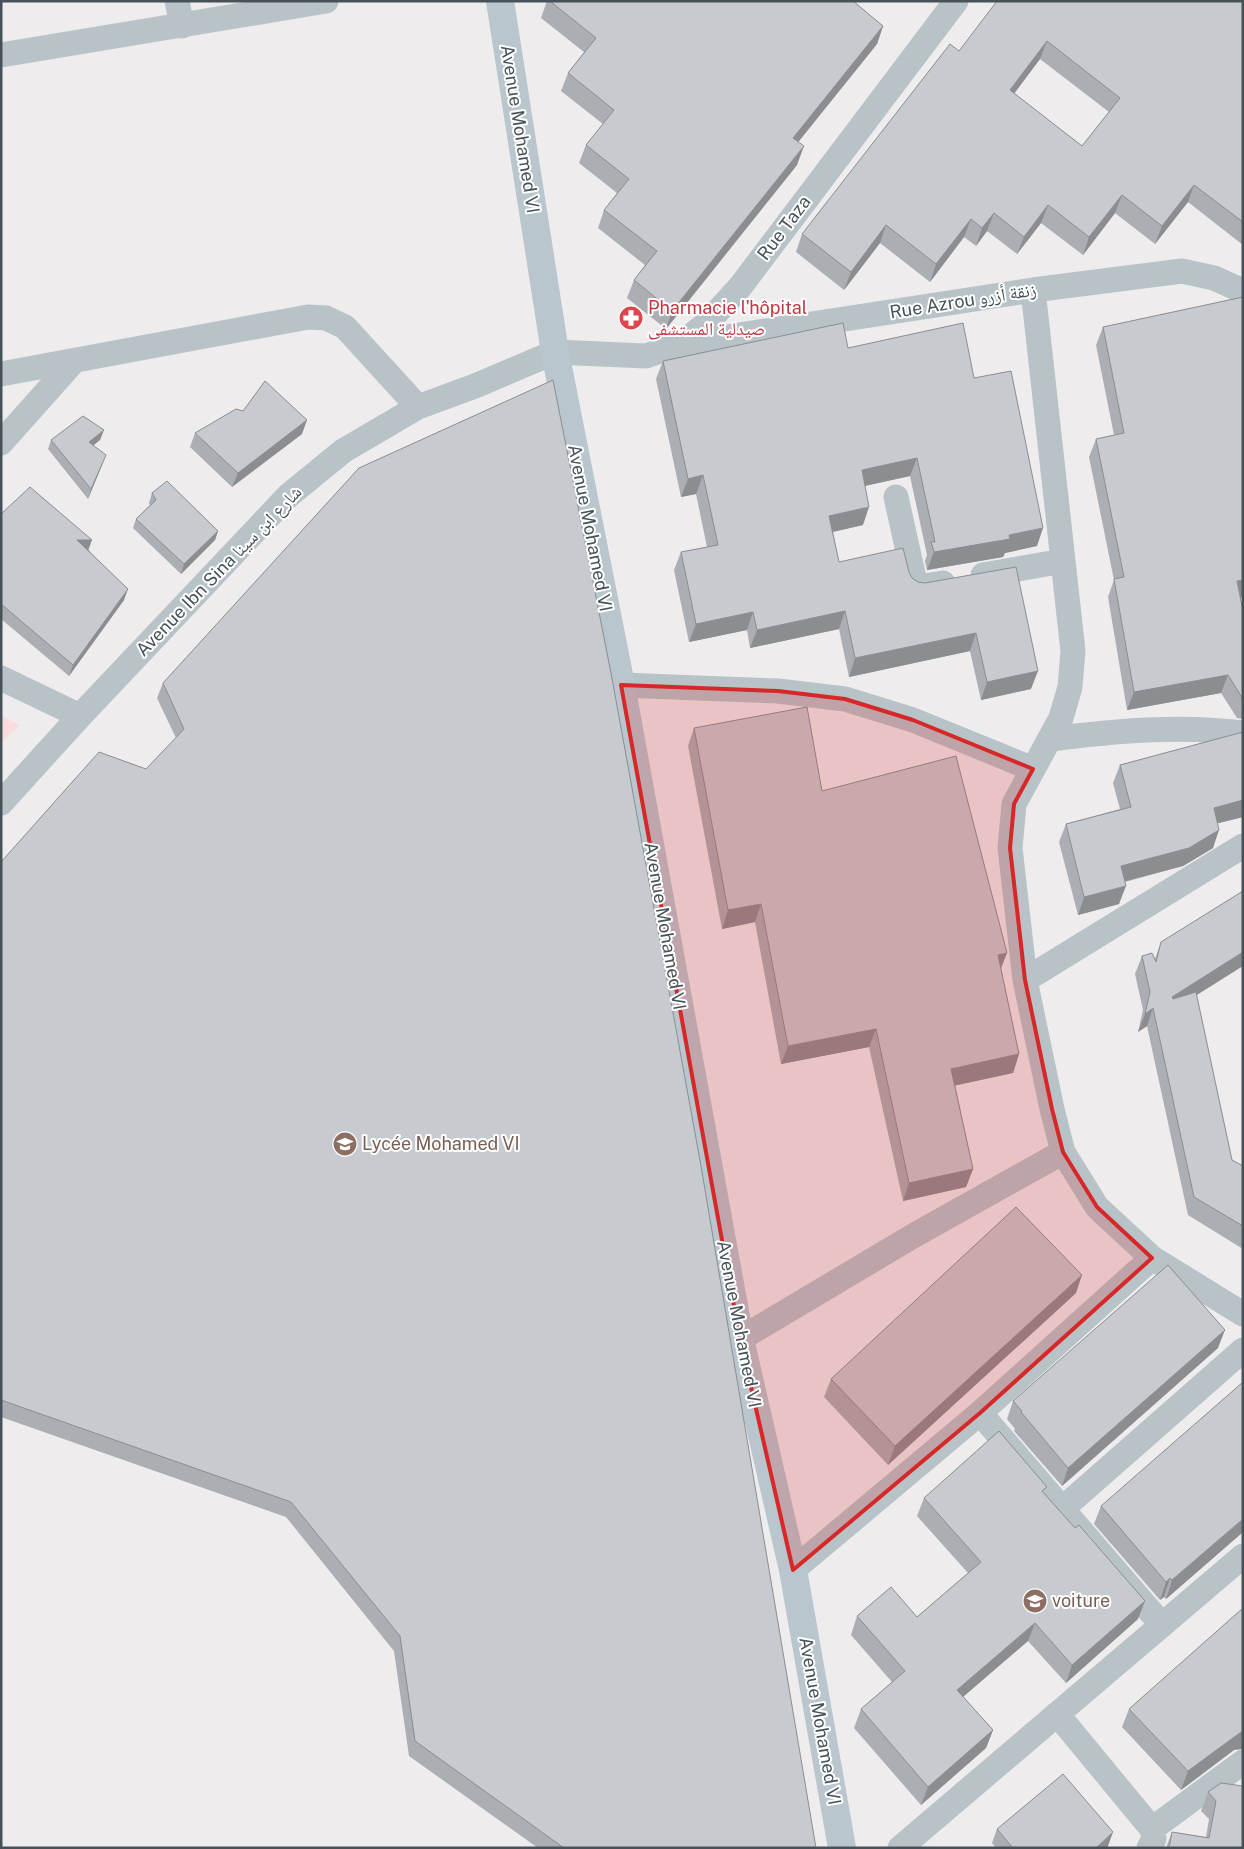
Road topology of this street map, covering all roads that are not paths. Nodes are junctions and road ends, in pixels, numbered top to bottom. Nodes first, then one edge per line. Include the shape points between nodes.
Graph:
1 (177, 1) edge
2 (326, 1) edge
3 (500, 1) edge
4 (946, 5) edge
5 (182, 26) junction
6 (1, 55) edge
7 (1033, 290) junction
8 (1243, 291) edge
9 (681, 344) junction
10 (555, 352) junction
11 (74, 361) junction
12 (1, 374) edge
13 (418, 407) junction
14 (1, 443) edge
15 (896, 497) dead end
16 (1064, 561) junction
17 (1, 678) edge
18 (621, 685) junction
19 (80, 716) junction
20 (1243, 733) edge
21 (1051, 739) junction
22 (1033, 769) junction
23 (1, 803) edge
24 (1243, 846) edge
25 (1026, 980) junction
26 (1063, 1152) junction
27 (1152, 1258) junction
28 (1243, 1314) edge
29 (740, 1340) junction
30 (1243, 1350) edge
31 (980, 1413) junction
32 (1062, 1509) junction
33 (1243, 1556) edge
34 (793, 1570) junction
35 (1162, 1626) junction
36 (1057, 1714) junction
37 (1243, 1762) edge
38 (1151, 1838) edge
39 (842, 1848) edge
40 (900, 1848) edge

1 - 5 street
2 - 5 street
3 - 10 main road, Avenue Mohamed VI
4 - 9 street, Rue Taza via 740,287 707,324
5 - 6 street
7 - 8 street, Rue Azrou زنقة أزرو via 1182,271 1214,278
7 - 9 street, Rue Azrou زنقة أزرو
7 - 16 street
9 - 10 street, Rue Taza via 646,356
10 - 13 street, Avenue Ibn Sina شارع ابن سينا
10 - 18 main road, Avenue Mohamed VI
11 - 12 street
11 - 13 street via 308,316 326,318 345,327
11 - 14 street
13 - 19 street, Avenue Ibn Sina شارع ابن سينا via 343,451 288,496
15 - 16 street via 916,587
16 - 21 street via 1073,651 1070,687
17 - 19 street
18 - 22 street via 778,691 845,699 913,720
18 - 29 main road, Avenue Mohamed VI
19 - 23 street, Avenue Ibn Sina شارع ابن سينا
20 - 21 street via 1197,729 1123,731
21 - 22 street
22 - 25 street via 1014,804 1010,848
24 - 25 street
25 - 26 street
26 - 27 street via 1097,1207
26 - 29 street via 913,1236
27 - 28 street
27 - 31 street
29 - 34 main road, Avenue Mohamed VI
30 - 32 street
31 - 32 street
31 - 34 street
32 - 35 street
33 - 35 street
34 - 39 main road, Avenue Mohamed VI
35 - 36 street
36 - 38 street
36 - 40 street
37 - 38 street

